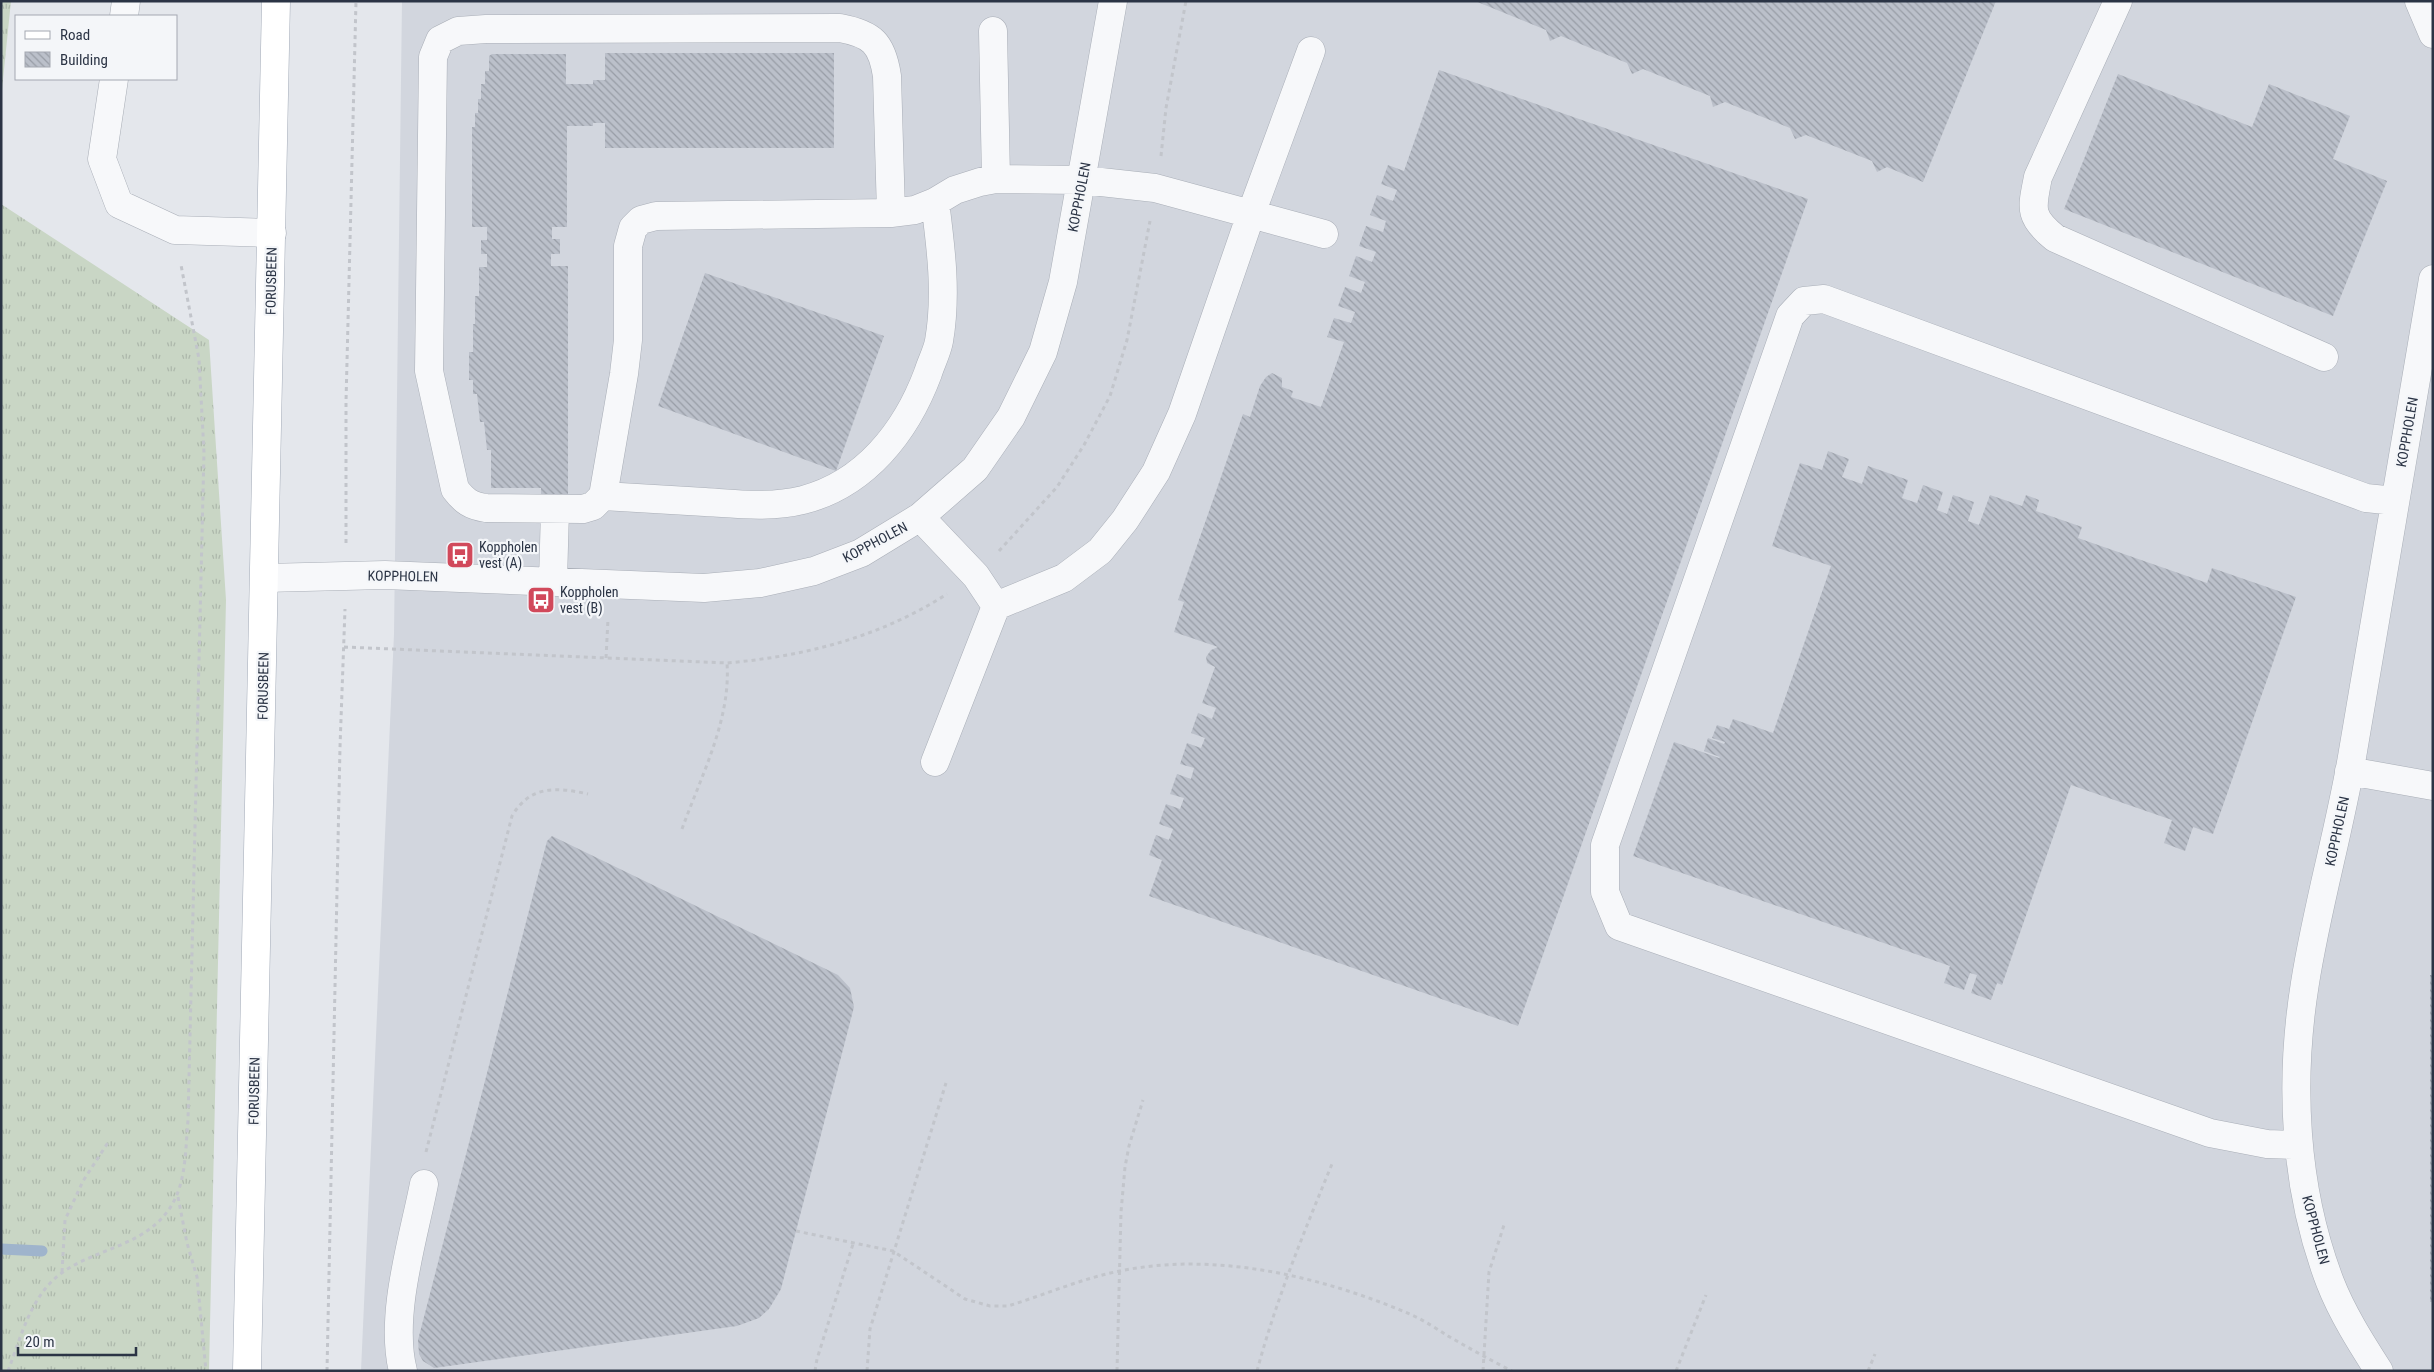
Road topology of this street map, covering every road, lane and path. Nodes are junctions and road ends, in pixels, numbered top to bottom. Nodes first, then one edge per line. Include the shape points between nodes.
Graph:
1 (126, 1) edge
2 (276, 1) edge
3 (356, 1) edge
4 (1113, 1) edge
5 (2118, 1) edge
6 (2420, 1) edge
7 (124, 15) edge
8 (994, 31) dead end
9 (2433, 34) edge
10 (1311, 51) dead end
11 (114, 80) edge
12 (996, 179) junction
13 (1083, 180) junction
14 (935, 202) junction
15 (891, 213) junction
16 (1251, 214) junction
17 (175, 230) junction
18 (272, 233) junction
19 (1324, 234) dead end
20 (2433, 279) edge
21 (2324, 357) dead end
22 (603, 496) junction
23 (2395, 501) junction
24 (555, 510) junction
25 (920, 517) junction
26 (346, 575) junction
27 (265, 578) junction
28 (552, 581) junction
29 (996, 606) junction
30 (727, 663) dead end
31 (935, 762) dead end
32 (2349, 771) junction
33 (2433, 786) edge
34 (588, 794) dead end
35 (682, 829) dead end
36 (946, 1083) dead end
37 (1143, 1100) dead end
38 (109, 1141) dead end
39 (2299, 1145) junction
40 (1332, 1164) dead end
41 (424, 1184) joint
42 (178, 1197) junction
43 (1504, 1225) dead end
44 (796, 1231) dead end
45 (853, 1244) junction
46 (893, 1251) junction
47 (1120, 1271) junction
48 (62, 1273) junction
49 (1288, 1275) junction
50 (1706, 1295) dead end
51 (1875, 1354) dead end
52 (1484, 1357) junction
53 (8, 1371) edge
54 (206, 1371) edge
55 (247, 1371) edge
56 (327, 1371) edge
57 (403, 1371) edge
58 (815, 1371) edge
59 (867, 1371) edge
60 (1117, 1371) edge
61 (1258, 1371) edge
62 (1483, 1371) edge
63 (1512, 1371) edge
64 (1676, 1371) edge
65 (1868, 1371) edge
66 (2379, 1371) edge

1 - 7 street
2 - 18 main road, FORUSBEEN
3 - 26 path via 346,402
4 - 13 street, KOPPHOLEN
5 - 21 street via 2038,177 2032,208 2041,227 2054,238
6 - 9 street
8 - 12 street
10 - 16 street
11 - 17 street via 102,159 119,204
12 - 13 street
12 - 14 street via 955,190
13 - 16 street via 1155,188
13 - 25 street, KOPPHOLEN via 1063,282 1043,352 1011,418 975,469
14 - 15 street via 915,210
14 - 22 street via 943,302 939,343 921,392 894,439 868,466 838,487 802,500 775,504 756,506
15 - 22 street via 656,216 642,220 633,228 628,246 628,340
15 - 24 street via 884,56 874,41 860,32 840,28 486,29 458,31 440,40 433,57 429,371 455,489 463,500 475,506
16 - 19 street
16 - 29 street via 1182,414 1156,472 1125,520 1100,551 1064,578
17 - 18 street
17 - 42 path via 199,359 204,452 188,1120
18 - 27 main road, FORUSBEEN
20 - 23 street, KOPPHOLEN
22 - 24 street via 593,506 583,509
23 - 32 street, KOPPHOLEN
23 - 39 street via 2366,498 1824,299 1804,301 1790,316 1605,845 1605,892 1619,926 2210,1134 2267,1144
24 - 28 street
25 - 28 street, KOPPHOLEN via 861,553 814,571 760,583 704,588
25 - 29 street via 976,576
26 - 27 street, KOPPHOLEN
26 - 28 street, KOPPHOLEN
26 - 56 path
27 - 55 main road, FORUSBEEN
29 - 31 street
30 - 35 path via 728,683 720,721
32 - 33 street
32 - 39 street, KOPPHOLEN via 2304,991 2297,1047
34 - 41 path via 549,789 532,794 519,804 512,816 424,1158
36 - 46 path
37 - 47 path via 1125,1168
38 - 48 path via 83,1180 65,1220
39 - 66 street, KOPPHOLEN via 2310,1215 2331,1283
40 - 49 path
41 - 57 street via 402,1296 398,1335
42 - 48 path via 157,1222 138,1236 93,1255
42 - 54 path via 187,1243 198,1276
43 - 52 path via 1489,1272
44 - 45 path
45 - 46 path
45 - 58 path
46 - 47 path via 965,1299 990,1306 1008,1306
46 - 59 path via 870,1330
47 - 49 path via 1215,1264
47 - 60 path
48 - 53 path via 45,1290 29,1314
49 - 52 path via 1367,1298 1414,1316
49 - 61 path via 1268,1330
50 - 64 path
51 - 65 path
52 - 62 path
52 - 63 path

